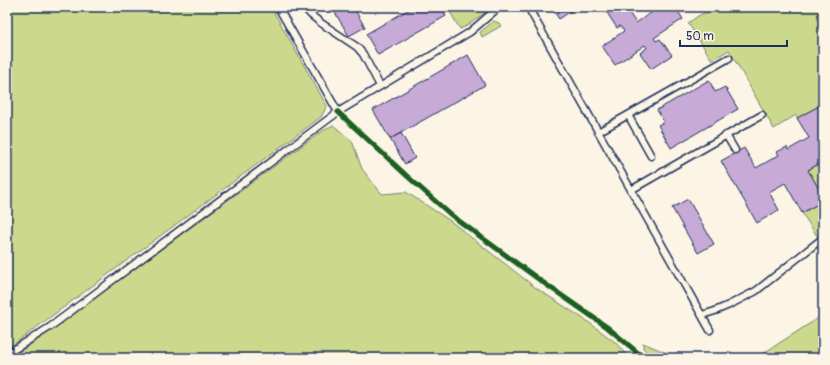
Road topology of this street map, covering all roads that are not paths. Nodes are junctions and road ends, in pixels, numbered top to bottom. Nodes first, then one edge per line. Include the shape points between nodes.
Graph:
1 (278, 7) edge
2 (304, 7) edge
3 (499, 7) edge
4 (528, 7) edge
5 (729, 58) dead end
6 (380, 86) junction
7 (338, 112) junction
8 (628, 115) junction
9 (762, 115) dead end
10 (598, 132) junction
11 (726, 135) junction
12 (735, 150) dead end
13 (651, 156) dead end
14 (631, 190) junction
15 (823, 238) edge
16 (702, 315) junction
17 (710, 330) dead end
18 (7, 354) edge

1 - 7 lane
2 - 6 lane via 321,23 357,47
3 - 6 lane via 470,32
4 - 10 lane
5 - 8 lane
6 - 7 lane
7 - 18 lane via 50,327
8 - 10 lane
8 - 13 lane
9 - 11 lane
10 - 14 lane
11 - 12 lane
11 - 14 lane
14 - 16 lane
15 - 16 lane via 756,291
16 - 17 lane

